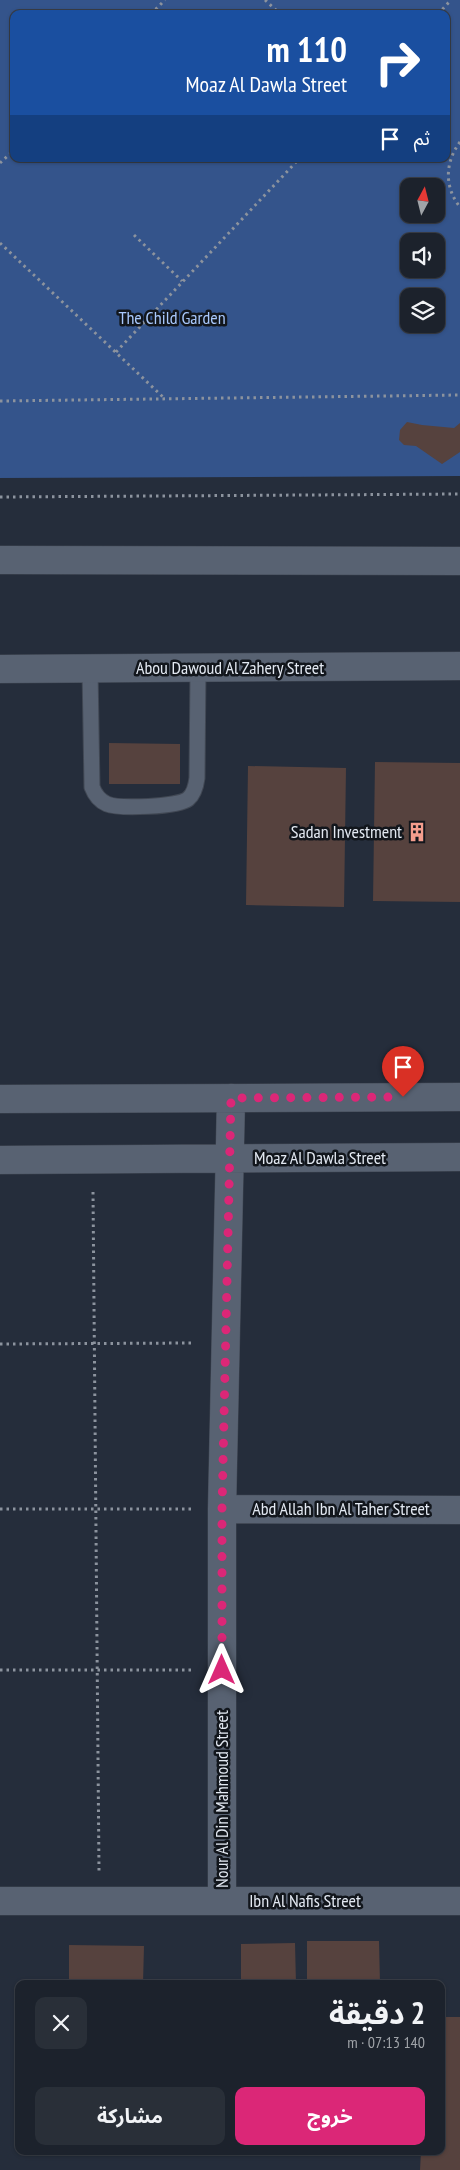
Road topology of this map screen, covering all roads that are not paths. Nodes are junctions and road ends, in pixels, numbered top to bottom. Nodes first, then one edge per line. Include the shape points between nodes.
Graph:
1 (0, 560) edge
2 (460, 561) edge
3 (460, 666) edge
4 (198, 668) junction
5 (0, 669) edge
6 (90, 669) junction
7 (460, 1097) edge
8 (231, 1098) junction
9 (0, 1099) edge
10 (460, 1157) edge
11 (230, 1158) junction
12 (0, 1160) edge
13 (222, 1509) junction
14 (460, 1510) edge
15 (0, 1901) edge
16 (222, 1901) junction
17 (460, 1901) edge

1 - 2 street
3 - 4 street, Abou Dawoud Al Zahery Street
4 - 6 street, Abou Dawoud Al Zahery Street
4 - 6 lane via 197,778 190,798 173,805 116,806 101,800 92,787
5 - 6 street, Abou Dawoud Al Zahery Street
7 - 8 street
8 - 9 street
8 - 11 street, Nour Al Din Mahmoud Street
10 - 11 street, Moaz Al Dawla Street
11 - 12 street, Moaz Al Dawla Street
11 - 13 street, Nour Al Din Mahmoud Street
13 - 14 street, Abd Allah Ibn Al Taher Street
13 - 16 street, Nour Al Din Mahmoud Street
15 - 16 street, Ibn Al Nafis Street
16 - 17 street, Ibn Al Nafis Street

